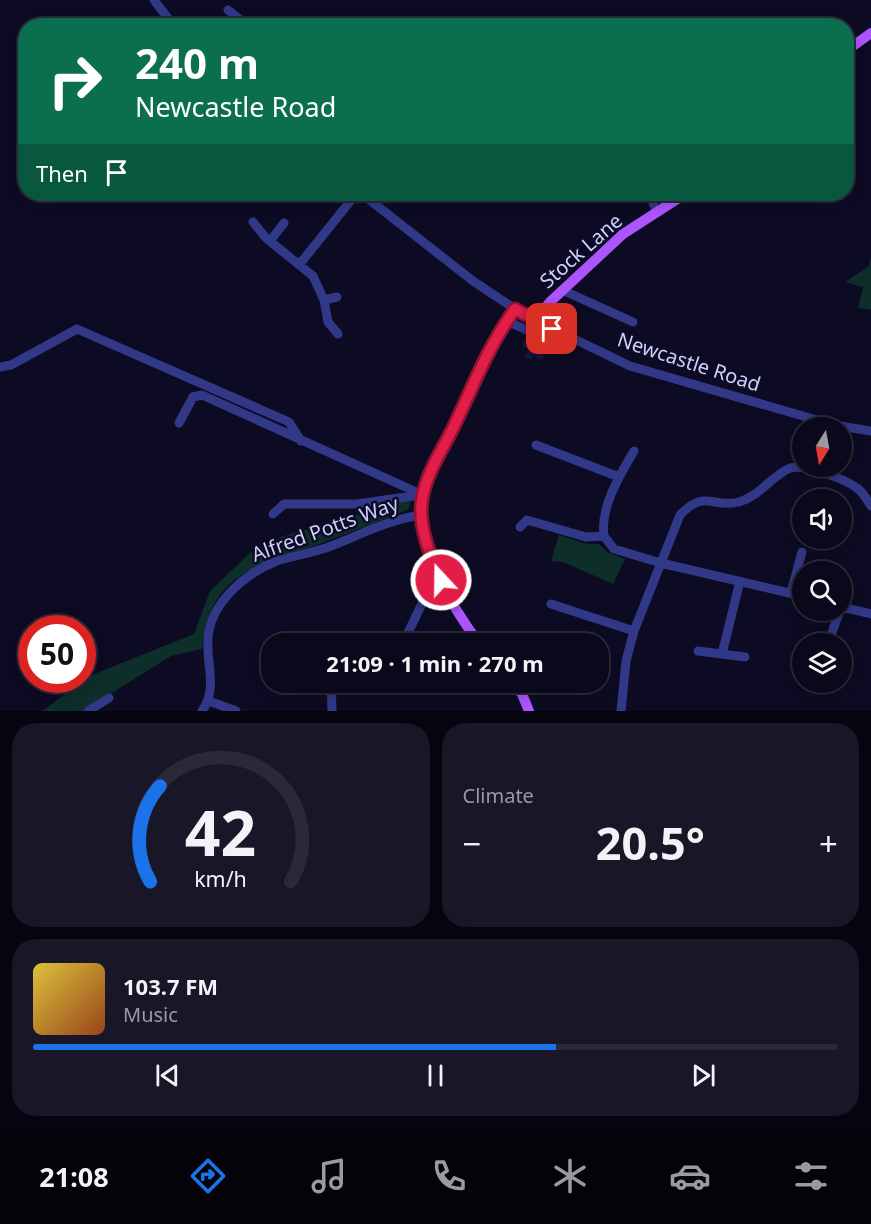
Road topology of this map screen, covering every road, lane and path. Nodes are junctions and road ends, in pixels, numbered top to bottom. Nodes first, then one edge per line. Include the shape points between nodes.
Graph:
1 (154, 0) edge
2 (228, 10) dead end
3 (168, 18) edge
4 (238, 18) edge
5 (871, 33) edge
6 (854, 45) edge
7 (350, 201) edge
8 (371, 201) edge
9 (652, 201) edge
10 (674, 201) edge
11 (657, 212) junction
12 (253, 222) dead end
13 (284, 223) dead end
14 (268, 240) junction
15 (299, 265) junction
16 (562, 290) junction
17 (337, 297) dead end
18 (324, 300) junction
19 (515, 309) junction
20 (536, 320) junction
21 (507, 321) junction
22 (633, 322) dead end
23 (559, 332) junction
24 (338, 334) dead end
25 (0, 367) edge
26 (179, 423) dead end
27 (871, 431) edge
28 (301, 441) junction
29 (536, 446) dead end
30 (634, 451) dead end
31 (619, 477) junction
32 (423, 495) junction
33 (871, 506) edge
34 (273, 514) dead end
35 (421, 515) junction
36 (520, 527) dead end
37 (604, 536) junction
38 (802, 552) dead end
39 (661, 563) junction
40 (441, 580) junction
41 (740, 581) junction
42 (791, 593) joint
43 (551, 604) dead end
44 (852, 611) edge
45 (871, 615) edge
46 (634, 631) junction
47 (408, 633) edge
48 (472, 633) edge
49 (698, 651) dead end
50 (722, 654) junction
51 (745, 657) dead end
52 (331, 693) edge
53 (521, 693) edge
54 (109, 698) dead end
55 (209, 701) junction
56 (88, 711) edge
57 (202, 711) edge
58 (236, 711) edge
59 (332, 711) edge
60 (529, 711) edge
61 (621, 711) edge

1 - 3 street
2 - 4 street
5 - 6 main road
7 - 15 street
8 - 19 street, Newcastle Road
9 - 11 street
10 - 11 main road, Stock Lane
11 - 16 main road, Stock Lane via 622,234
12 - 14 street
13 - 14 street
14 - 15 street
15 - 18 street via 317,282
16 - 20 main road, Stock Lane
16 - 22 street
17 - 18 street
18 - 24 street via 328,322
19 - 20 main road, Newcastle Road
19 - 21 main road
20 - 23 street, Newcastle Road
21 - 23 street via 553,342
21 - 32 main road via 480,366
23 - 27 street, Newcastle Road via 630,366 834,425
25 - 28 street via 11,365 77,329 282,419
26 - 28 street via 193,397 202,395
28 - 32 street
29 - 31 street
30 - 31 street
31 - 37 street via 603,522
32 - 34 street via 357,504 284,504
32 - 35 main road
33 - 39 street via 859,489 846,481 801,467 789,468 740,502 706,500 688,506 680,515
35 - 40 main road
35 - 55 street, Alfred Potts Way via 377,526 249,575 215,614 209,631
36 - 37 street via 527,520 586,537
37 - 39 street via 614,549
38 - 42 street
39 - 41 street
39 - 46 street
40 - 47 street via 430,587
40 - 48 main road via 456,612
41 - 42 street
41 - 50 street
43 - 46 street
44 - 45 street
46 - 61 street via 626,661
49 - 50 street
50 - 51 street
52 - 59 street
53 - 60 main road
54 - 56 street
55 - 57 street
55 - 58 street

